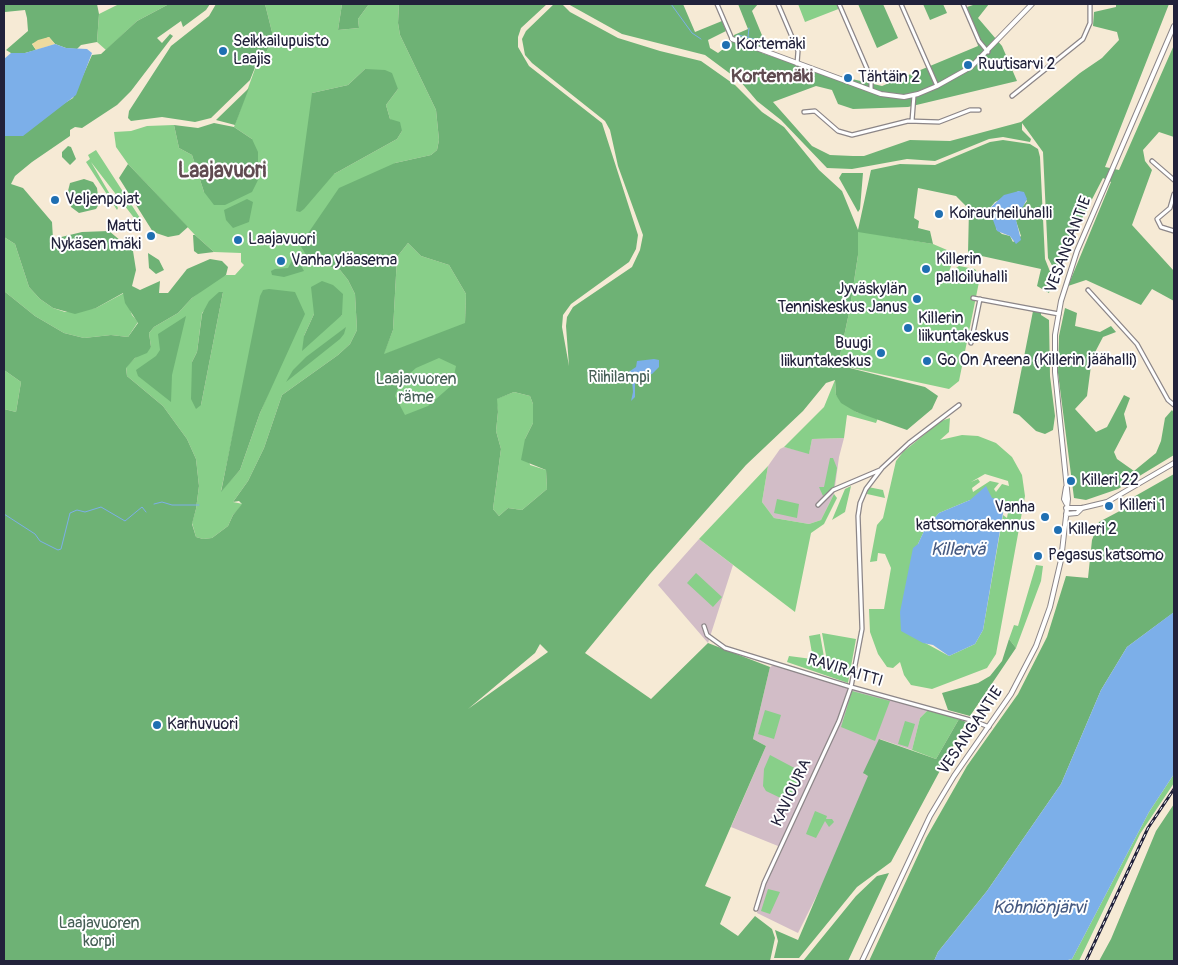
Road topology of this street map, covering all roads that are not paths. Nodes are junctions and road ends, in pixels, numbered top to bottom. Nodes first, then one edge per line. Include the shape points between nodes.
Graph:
1 (716, 4) edge
2 (778, 4) edge
3 (839, 4) edge
4 (901, 4) edge
5 (963, 4) edge
6 (1032, 4) edge
7 (1090, 4) edge
8 (1174, 26) edge
9 (731, 37) joint
10 (988, 52) junction
11 (797, 64) junction
12 (937, 86) junction
13 (871, 90) junction
14 (914, 95) junction
15 (1012, 96) dead end
16 (979, 110) dead end
17 (804, 112) dead end
18 (912, 121) junction
19 (1152, 161) dead end
20 (1174, 180) edge
21 (1174, 194) edge
22 (1172, 209) edge
23 (1174, 231) edge
24 (1088, 290) dead end
25 (973, 298) dead end
26 (980, 299) junction
27 (1058, 314) junction
28 (971, 343) dead end
29 (1174, 405) edge
30 (959, 406) dead end
31 (1174, 463) edge
32 (882, 468) junction
33 (818, 505) dead end
34 (1066, 505) junction
35 (1082, 508) junction
36 (1066, 514) junction
37 (704, 626) dead end
38 (851, 687) junction
39 (989, 727) junction
40 (756, 909) dead end
41 (862, 961) edge

1 - 9 street
2 - 11 street via 798,52
3 - 13 street via 871,78
4 - 12 street
5 - 10 street via 979,41
6 - 10 street
7 - 15 street via 1090,23 1083,39
8 - 27 street, VESANGANTIE via 1077,251
9 - 11 street
10 - 12 street via 962,74
11 - 13 street
12 - 14 street
13 - 14 street via 890,96
14 - 18 street
16 - 18 street via 970,110 939,122
17 - 18 street via 815,111 838,131 852,135
19 - 20 street
21 - 22 street
22 - 23 street via 1159,215 1157,222 1161,227
24 - 29 street via 1137,344 1168,400
25 - 26 street
26 - 27 street
26 - 28 street
27 - 34 street, VESANGANTIE via 1055,372
30 - 32 street via 909,443
31 - 35 street via 1107,502
32 - 33 street via 833,490
32 - 38 street, KAVIOURA via 866,489 858,516 862,629
34 - 35 street
34 - 36 street, VESANGANTIE
35 - 36 street
36 - 39 street, VESANGANTIE via 1056,584 1042,628 1022,674
37 - 38 street, RAVIRAITTI via 707,635 725,648
38 - 39 street, RAVIRAITTI
38 - 40 street, KAVIOURA via 840,721 764,884
39 - 41 street, VESANGANTIE via 930,816

